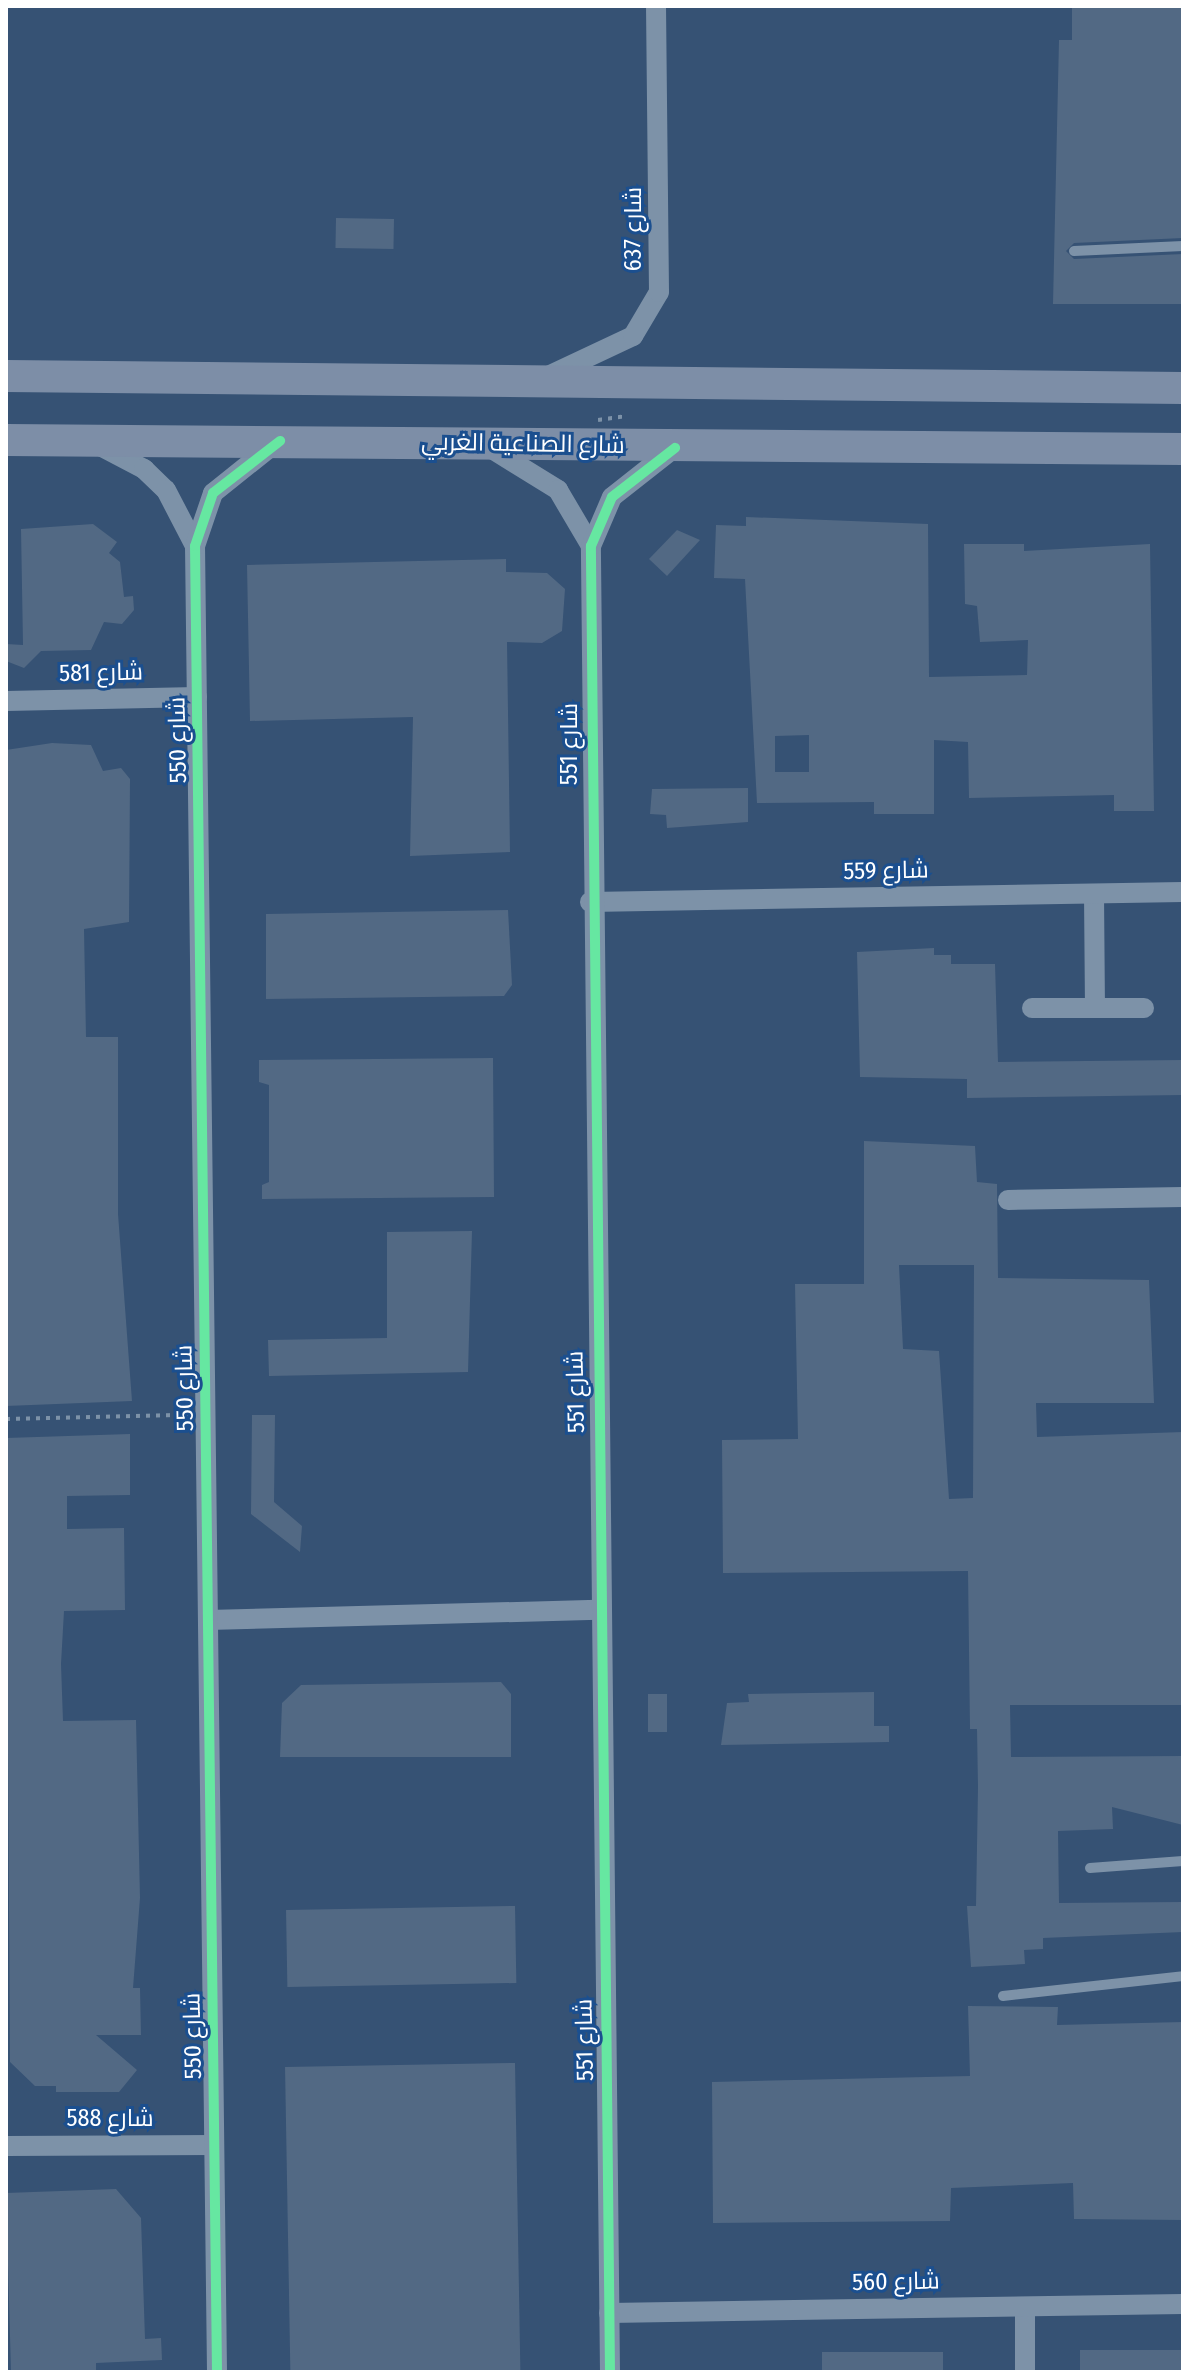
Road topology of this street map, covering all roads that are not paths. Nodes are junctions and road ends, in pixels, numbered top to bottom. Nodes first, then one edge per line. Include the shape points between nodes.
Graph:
1 (656, 6) edge
2 (1183, 246) edge
3 (1074, 251) dead end
4 (6, 376) edge
5 (535, 381) junction
6 (1183, 388) edge
7 (6, 440) edge
8 (84, 441) junction
9 (280, 441) junction
10 (476, 442) junction
11 (675, 448) junction
12 (1183, 449) edge
13 (195, 546) junction
14 (591, 546) junction
15 (197, 697) junction
16 (6, 701) edge
17 (1183, 892) edge
18 (1094, 894) junction
19 (590, 902) junction
20 (1032, 1008) dead end
21 (1095, 1008) junction
22 (1144, 1008) dead end
23 (1183, 1197) edge
24 (1008, 1200) dead end
25 (598, 1610) junction
26 (208, 1620) junction
27 (1183, 1861) edge
28 (1090, 1868) dead end
29 (1183, 1976) edge
30 (1003, 1996) dead end
31 (214, 2145) junction
32 (6, 2146) edge
33 (1183, 2304) edge
34 (1025, 2307) junction
35 (609, 2313) junction
36 (217, 2372) edge
37 (610, 2372) edge
38 (1025, 2372) edge

1 - 5 street, شارع 637 via 659,292 633,336
2 - 3 lane
4 - 5 main road
5 - 6 main road
7 - 8 main road, شارع الصناعية الغربي
8 - 9 main road, شارع الصناعية الغربي
8 - 13 street, شارع 550 via 144,469 166,490
9 - 10 main road, شارع الصناعية الغربي
9 - 13 street, شارع 550 via 213,493
10 - 11 main road, شارع الصناعية الغربي
10 - 14 street via 534,469 558,490
11 - 12 main road, شارع الصناعية الغربي
11 - 14 street, شارع 551 via 612,497
13 - 15 street, شارع 550
14 - 19 street, شارع 551
15 - 16 street, شارع 581
15 - 26 street, شارع 550
17 - 18 street, شارع 559
18 - 19 street, شارع 559
18 - 21 street
19 - 25 street, شارع 551
20 - 21 street
21 - 22 street
23 - 24 street
25 - 26 street
25 - 35 street, شارع 551
26 - 31 street, شارع 550
27 - 28 lane
29 - 30 lane
31 - 32 street, شارع 588
31 - 36 street, شارع 550
33 - 34 street, شارع 560
34 - 35 street, شارع 560
34 - 38 street
35 - 37 street, شارع 551

